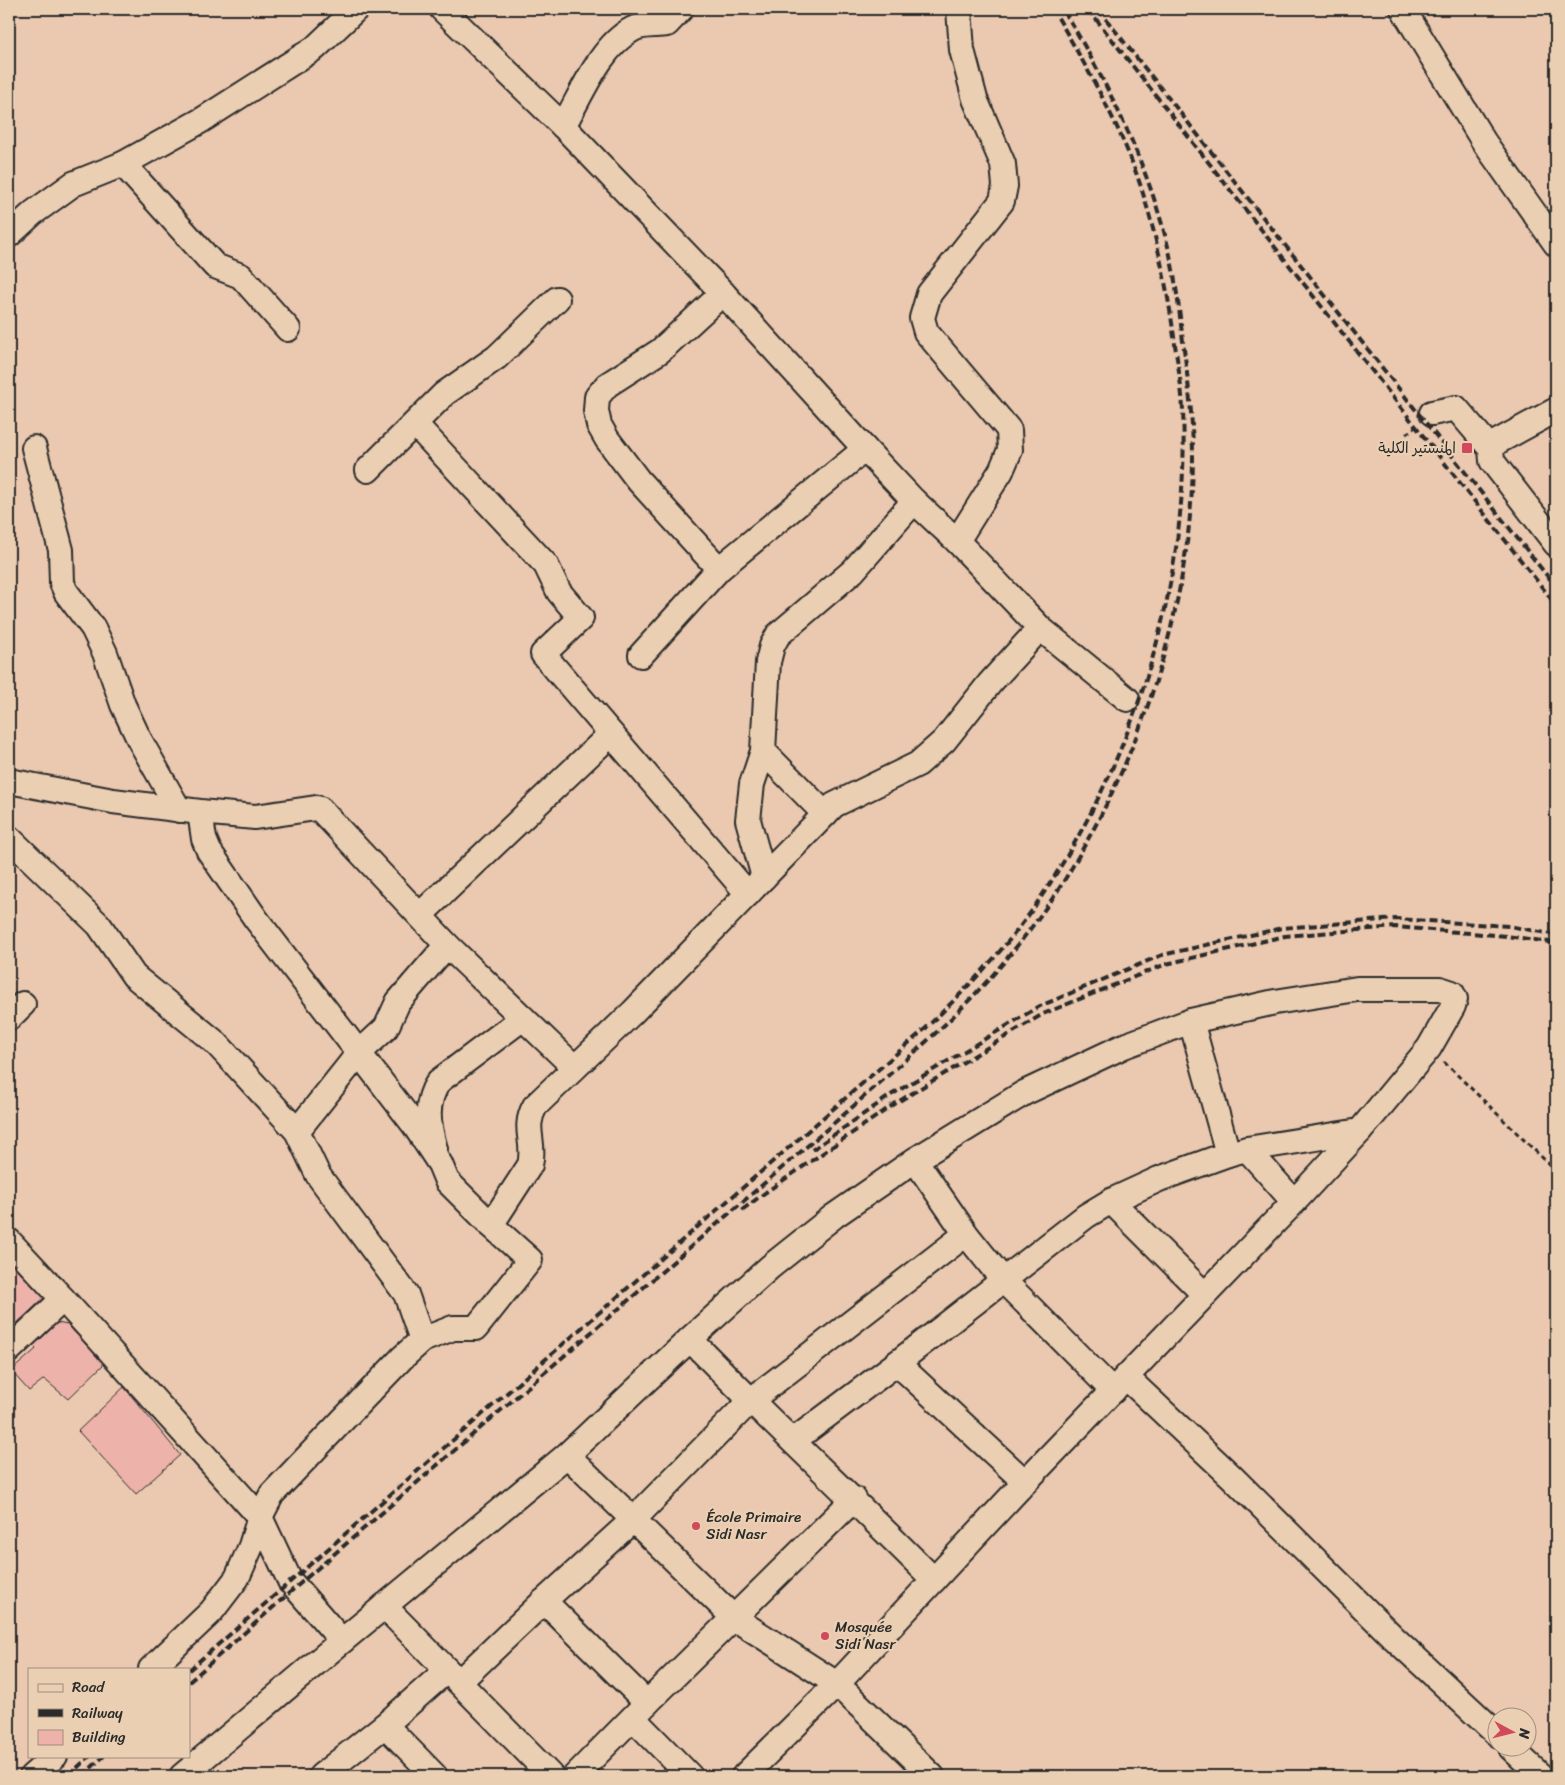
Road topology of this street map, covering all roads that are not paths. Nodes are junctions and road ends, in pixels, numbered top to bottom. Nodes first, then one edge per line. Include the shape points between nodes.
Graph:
1 (356, 9) edge
2 (442, 9) edge
3 (682, 9) edge
4 (959, 9) edge
5 (1403, 9) edge
6 (564, 126) junction
7 (123, 164) junction
8 (9, 235) edge
9 (1556, 244) edge
10 (723, 293) junction
11 (558, 299) dead end
12 (288, 329) dead end
13 (1556, 410) edge
14 (1432, 413) dead end
15 (415, 424) junction
16 (34, 448) dead end
17 (865, 449) junction
18 (1491, 449) junction
19 (368, 470) dead end
20 (914, 501) junction
21 (957, 541) junction
22 (1556, 544) edge
23 (719, 569) junction
24 (1040, 628) junction
25 (641, 654) dead end
26 (1127, 699) dead end
27 (611, 734) junction
28 (763, 751) junction
29 (9, 781) edge
30 (190, 811) junction
31 (825, 814) junction
32 (9, 838) edge
33 (756, 885) junction
34 (420, 915) junction
35 (447, 945) junction
36 (523, 1018) junction
37 (1191, 1021) junction
38 (359, 1053) junction
39 (574, 1067) junction
40 (1360, 1130) junction
41 (297, 1131) junction
42 (1238, 1152) junction
43 (915, 1160) junction
44 (440, 1164) junction
45 (1110, 1201) junction
46 (1294, 1202) junction
47 (491, 1225) junction
48 (966, 1234) junction
49 (9, 1241) edge
50 (1003, 1280) junction
51 (1204, 1294) junction
52 (63, 1299) junction
53 (690, 1339) junction
54 (422, 1340) junction
55 (9, 1350) edge
56 (897, 1363) junction
57 (1119, 1384) junction
58 (750, 1401) junction
59 (794, 1441) junction
60 (567, 1455) junction
61 (1025, 1482) junction
62 (854, 1499) junction
63 (260, 1517) junction
64 (634, 1519) junction
65 (934, 1580) junction
66 (544, 1601) junction
67 (384, 1606) junction
68 (734, 1618) junction
69 (342, 1641) junction
70 (152, 1668) edge
71 (453, 1676) junction
72 (837, 1684) junction
73 (640, 1710) junction
74 (385, 1725) junction
75 (1488, 1726) edge
76 (53, 1758) edge
77 (1521, 1758) edge
78 (32, 1776) edge
79 (182, 1776) edge
80 (323, 1776) edge
81 (435, 1776) edge
82 (552, 1776) edge
83 (575, 1776) edge
84 (690, 1776) edge
85 (744, 1776) edge
86 (932, 1776) edge
87 (1541, 1776) edge

1 - 7 street via 315,48 202,120
2 - 6 street
3 - 6 street via 667,24 633,29 610,46
4 - 21 street via 962,50 975,98 1003,164 1005,186 1002,201 929,294 922,318 926,332 1009,430 1010,450 1001,471
5 - 9 street via 1484,142
6 - 10 street
7 - 8 street via 74,184
7 - 12 street via 216,266 241,276
10 - 17 street
10 - 23 street via 660,351 607,384 597,397 596,411 607,439 638,480
11 - 15 street via 497,357 444,394
13 - 18 street via 1497,442
14 - 18 street via 1456,408
15 - 19 street
15 - 27 street via 546,565 559,592 581,618 543,654
16 - 30 street via 61,550 62,583 93,628 130,722
17 - 20 street
17 - 23 street
18 - 22 street via 1492,461
20 - 21 street
20 - 28 street via 853,571 778,635 768,662
21 - 24 street
23 - 25 street
24 - 26 street
24 - 31 street via 990,682 944,741 918,764 834,805
27 - 33 street
27 - 34 street
28 - 31 street
28 - 33 street via 752,784 748,820 756,854
29 - 30 street via 113,801
30 - 34 street via 256,817 316,808
30 - 38 street via 209,851 256,919
31 - 33 street
32 - 41 street via 99,925 134,976 216,1043
33 - 39 street via 633,1012
34 - 35 street
35 - 36 street
35 - 38 street via 398,1002 386,1028
36 - 39 street
36 - 44 street via 439,1081 433,1090 428,1114
37 - 40 street via 1275,1002 1357,989 1440,989 1452,993 1455,999 1449,1014 1429,1048
37 - 42 street
37 - 43 street via 1124,1046 1024,1093
38 - 41 street
38 - 44 street
39 - 47 street via 530,1114 528,1126 533,1154 530,1165
40 - 42 street
40 - 46 street
41 - 54 street via 318,1175 406,1294
42 - 45 street via 1160,1179
42 - 46 street
43 - 48 street
43 - 53 street via 834,1216 770,1267
44 - 47 street via 447,1181
45 - 50 street
45 - 51 street
46 - 51 street
47 - 54 street via 530,1260 476,1328 452,1328
48 - 50 street
48 - 58 street
49 - 52 street
50 - 56 street
50 - 57 street
51 - 57 street
52 - 55 street
52 - 63 street
53 - 58 street
53 - 60 street
54 - 63 street via 272,1494
56 - 59 street
56 - 61 street
57 - 61 street
57 - 75 street via 1232,1476 1394,1638
58 - 59 street
58 - 64 street
59 - 62 street
60 - 64 street
60 - 67 street
61 - 65 street
62 - 65 street
62 - 68 street
63 - 69 street via 290,1581
63 - 70 street via 237,1578 212,1612
64 - 66 street
64 - 68 street
65 - 72 street
66 - 71 street
66 - 73 street
67 - 69 street
67 - 71 street
68 - 72 street
68 - 73 street
69 - 79 street
71 - 74 street
71 - 82 street
72 - 85 street
72 - 86 street
73 - 83 street
73 - 84 street
74 - 80 street
74 - 81 street
76 - 78 street
77 - 87 street

